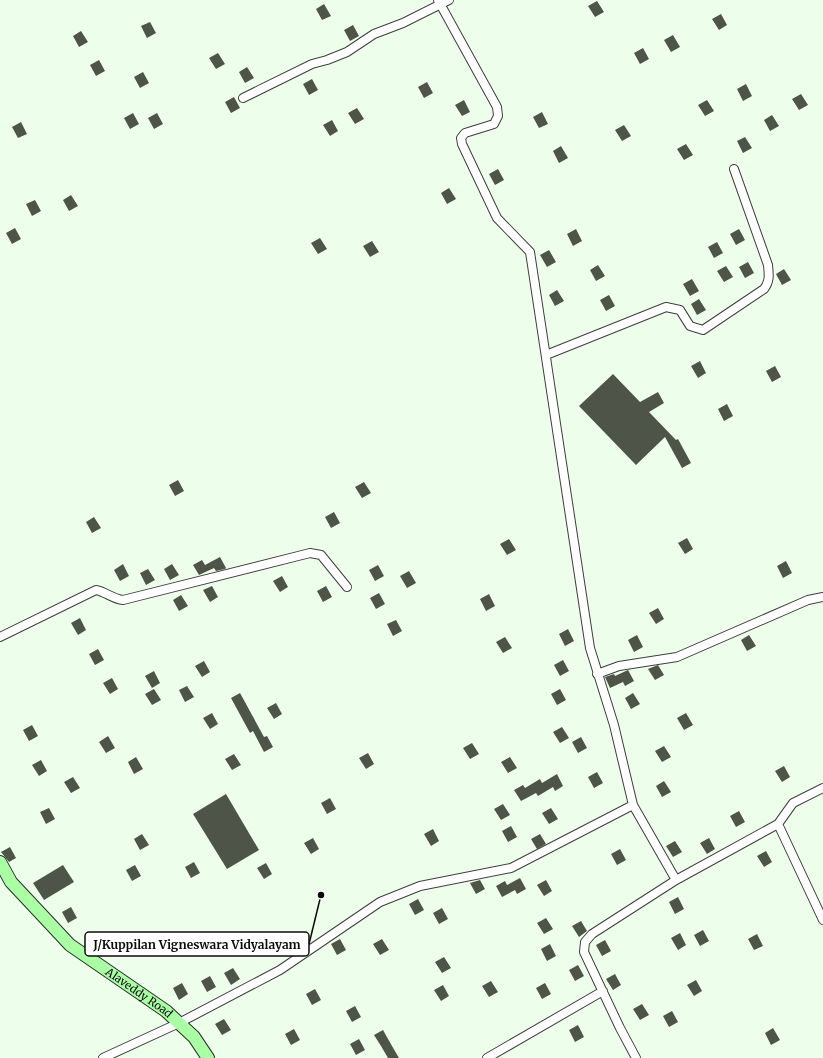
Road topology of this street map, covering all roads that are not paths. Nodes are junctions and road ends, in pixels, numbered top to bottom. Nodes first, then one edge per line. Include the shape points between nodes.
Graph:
1 (449, 0) edge
2 (439, 2) edge
3 (243, 98) dead end
4 (734, 169) dead end
5 (546, 355) junction
6 (347, 587) dead end
7 (823, 597) edge
8 (0, 637) edge
9 (597, 674) junction
10 (823, 788) edge
11 (633, 805) junction
12 (778, 824) junction
13 (0, 862) edge
14 (676, 880) junction
15 (823, 920) edge
16 (603, 991) junction
17 (179, 1023) junction
18 (102, 1058) edge
19 (208, 1058) edge
20 (487, 1058) edge
21 (636, 1058) edge

1 - 2 street
2 - 3 street via 403,23 374,34 347,52 312,64
2 - 5 street via 497,107 498,116 494,124 465,133 461,138 462,144 497,218 530,252
4 - 5 street via 768,265 770,277 764,289 703,330 690,326 680,310 666,307
5 - 9 street via 590,648
6 - 8 street via 321,555 310,553 123,600 114,599 96,590
7 - 9 street via 808,600 677,657 619,666
9 - 11 street via 614,725
10 - 12 street via 794,803
11 - 14 street
11 - 17 street via 511,868 420,886 380,902 280,970
12 - 14 street
12 - 15 street
13 - 17 street, Alaveddy Road via 11,882 70,945
14 - 16 street via 592,934 585,942 584,952
16 - 20 street
16 - 21 street
17 - 18 street
17 - 19 street, Alaveddy Road via 194,1037

